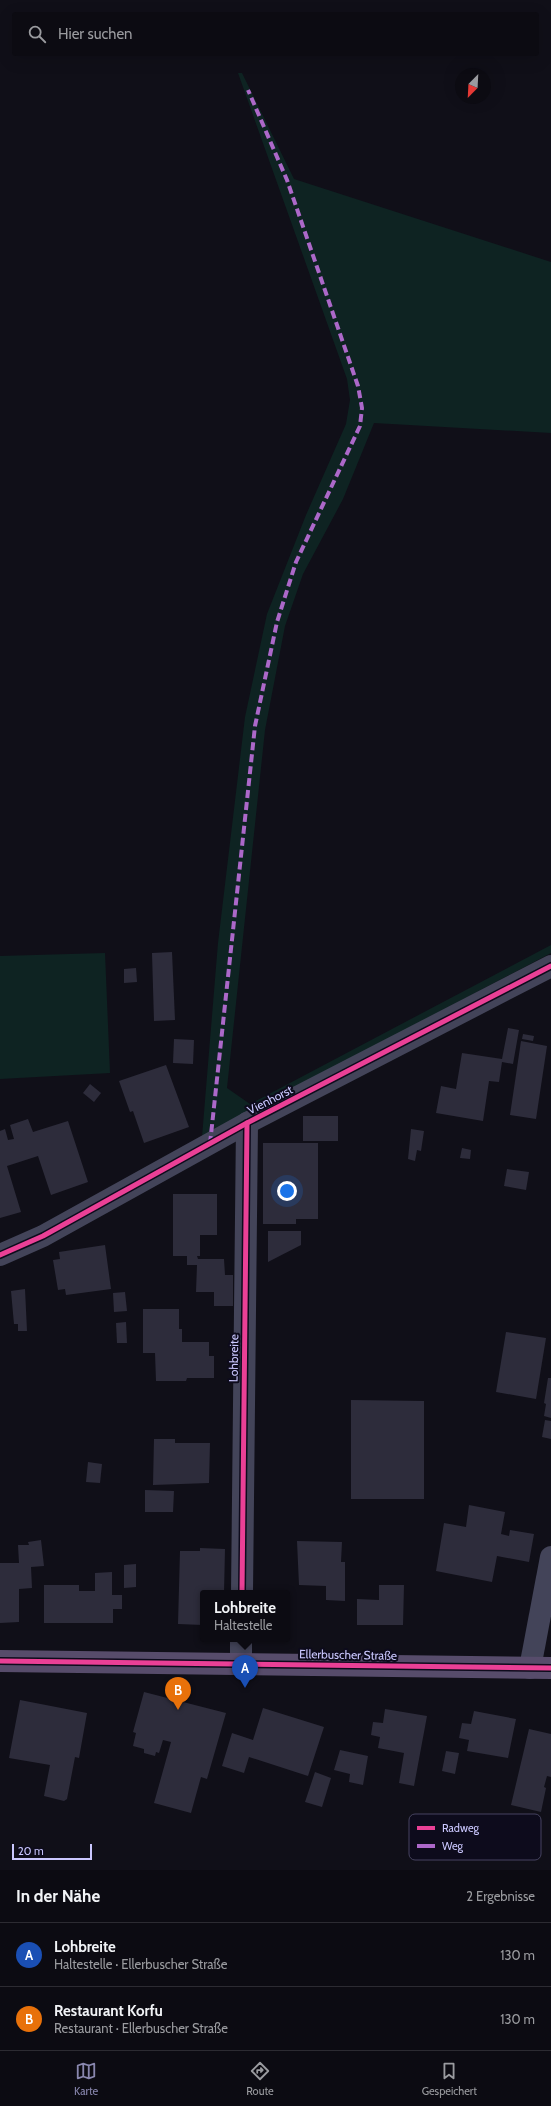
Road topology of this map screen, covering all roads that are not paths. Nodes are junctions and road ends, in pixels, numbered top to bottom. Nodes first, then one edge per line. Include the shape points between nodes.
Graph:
1 (551, 966) edge
2 (247, 1123) junction
3 (0, 1255) edge
4 (551, 1557) edge
5 (242, 1590) edge
6 (241, 1642) edge
7 (0, 1661) edge
8 (241, 1664) junction
9 (541, 1668) edge

1 - 2 street, Vienhorst
2 - 3 street, Vienhorst via 43,1236
2 - 5 street, Lohbreite
4 - 9 street
6 - 8 street
7 - 8 main road, Ellerbuscher Straße
8 - 9 main road, Ellerbuscher Straße

